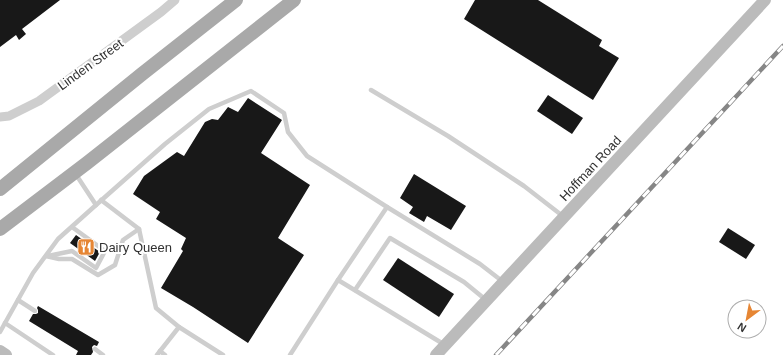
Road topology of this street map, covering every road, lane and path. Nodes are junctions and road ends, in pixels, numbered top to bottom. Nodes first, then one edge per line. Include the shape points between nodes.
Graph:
1 (175, 0) edge
2 (236, 0) edge
3 (294, 0) edge
4 (765, 0) edge
5 (371, 90) dead end
6 (0, 117) edge
7 (74, 172) junction
8 (0, 189) edge
9 (102, 200) junction
10 (96, 205) junction
11 (387, 207) junction
12 (564, 217) junction
13 (72, 226) junction
14 (0, 229) edge
15 (139, 229) junction
16 (46, 256) junction
17 (338, 280) junction
18 (503, 282) junction
19 (355, 290) junction
20 (18, 300) junction
21 (486, 300) junction
22 (35, 311) dead end
23 (5, 323) junction
24 (179, 327) junction
25 (0, 332) edge
26 (445, 345) junction
27 (95, 349) dead end
28 (0, 351) edge
29 (159, 353) edge
30 (6, 355) edge
31 (53, 355) edge
32 (103, 355) edge
33 (165, 355) edge
34 (223, 355) edge
35 (290, 355) edge
36 (436, 355) edge

1 - 6 street, Linden Street via 39,102 9,116
2 - 8 main road
3 - 7 main road
4 - 12 street, Hoffman Road
5 - 12 lane via 448,136
7 - 10 lane
7 - 14 main road
9 - 10 lane
9 - 11 lane via 209,109 251,91 284,113 288,132 307,156
9 - 15 lane
10 - 13 lane
11 - 17 lane
11 - 18 lane via 480,264
12 - 18 street, Hoffman Road
13 - 16 lane via 58,239
13 - 16 lane via 106,251 96,268 72,250
15 - 16 lane via 123,240 115,265 98,275 72,259
15 - 24 lane via 156,308
16 - 20 lane
17 - 19 lane
17 - 35 lane
18 - 21 street, Hoffman Road
19 - 21 lane via 390,238 464,282
19 - 26 lane
20 - 22 lane
20 - 23 lane
21 - 26 street, Hoffman Road
23 - 25 lane
23 - 31 lane
24 - 29 lane
24 - 34 lane
26 - 36 street, Hoffman Road
27 - 32 lane
28 - 30 street
29 - 33 lane

